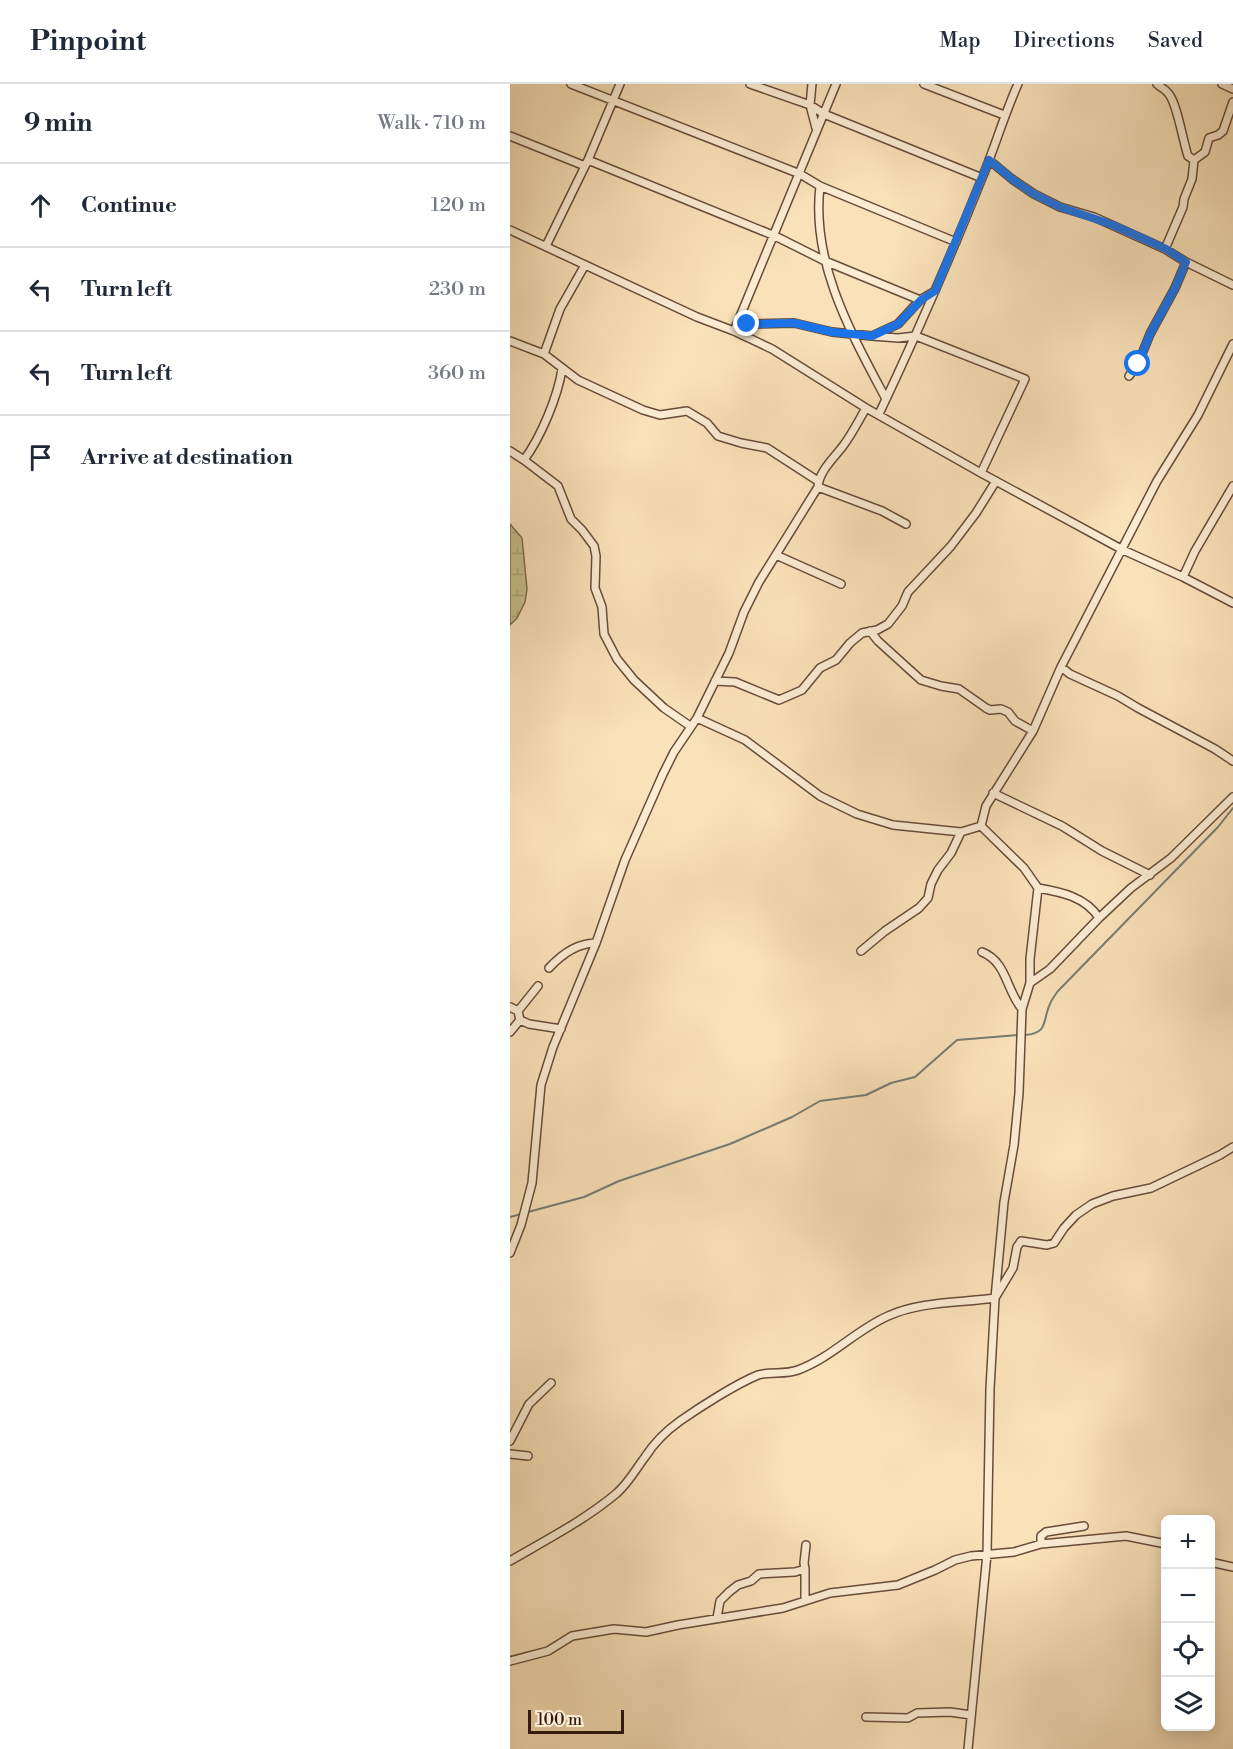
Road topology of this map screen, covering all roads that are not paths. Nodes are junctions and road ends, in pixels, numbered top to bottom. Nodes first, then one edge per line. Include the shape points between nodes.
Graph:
1 (571, 84) edge
2 (620, 84) edge
3 (750, 84) edge
4 (812, 84) edge
5 (836, 84) edge
6 (924, 84) edge
7 (1018, 84) edge
8 (1157, 84) edge
9 (1222, 84) edge
10 (1233, 89) edge
11 (613, 100) junction
12 (1233, 102) edge
13 (810, 105) junction
14 (824, 114) junction
15 (1004, 115) junction
16 (817, 130) junction
17 (510, 136) edge
18 (989, 160) junction
19 (1194, 160) junction
20 (587, 163) junction
21 (800, 174) junction
22 (982, 178) junction
23 (820, 186) junction
24 (510, 230) edge
25 (775, 236) junction
26 (956, 242) junction
27 (546, 246) junction
28 (1166, 249) junction
29 (825, 261) junction
30 (1186, 262) junction
31 (585, 265) junction
32 (1233, 285) edge
33 (935, 291) junction
34 (921, 300) junction
35 (734, 331) junction
36 (850, 332) junction
37 (872, 336) junction
38 (916, 336) junction
39 (510, 341) edge
40 (1233, 344) edge
41 (544, 354) junction
42 (1231, 355) edge
43 (562, 369) junction
44 (1130, 376) dead end
45 (886, 399) junction
46 (866, 408) junction
47 (879, 414) junction
48 (510, 451) edge
49 (524, 459) junction
50 (981, 473) junction
51 (996, 481) junction
52 (818, 484) junction
53 (1233, 486) edge
54 (906, 524) dead end
55 (1123, 550) junction
56 (776, 555) junction
57 (1183, 577) junction
58 (841, 584) dead end
59 (1233, 603) edge
60 (870, 631) junction
61 (1061, 667) junction
62 (715, 681) junction
63 (697, 718) junction
64 (690, 726) junction
65 (1033, 731) junction
66 (1233, 761) edge
67 (993, 793) junction
68 (1233, 797) edge
69 (981, 826) junction
70 (962, 832) junction
71 (1150, 875) junction
72 (1038, 888) junction
73 (1098, 918) junction
74 (597, 944) junction
75 (861, 951) dead end
76 (982, 952) dead end
77 (549, 968) dead end
78 (1030, 983) junction
79 (538, 986) dead end
80 (510, 1007) edge
81 (1022, 1009) junction
82 (518, 1011) junction
83 (520, 1020) junction
84 (561, 1029) junction
85 (510, 1032) edge
86 (1233, 1147) edge
87 (510, 1253) edge
88 (995, 1298) junction
89 (551, 1383) dead end
90 (510, 1441) edge
91 (510, 1454) edge
92 (528, 1456) dead end
93 (1084, 1526) dead end
94 (1161, 1543) edge
95 (1041, 1544) junction
96 (806, 1545) dead end
97 (987, 1554) junction
98 (510, 1561) edge
99 (1215, 1563) edge
100 (1233, 1567) edge
101 (805, 1569) junction
102 (805, 1600) junction
103 (717, 1618) junction
104 (510, 1661) edge
105 (971, 1715) junction
106 (866, 1717) dead end
107 (968, 1749) edge

1 - 11 street
2 - 11 street
3 - 13 street
4 - 13 street
5 - 14 street
6 - 15 street
7 - 15 street
8 - 19 street via 1170,94 1188,156
9 - 10 street
11 - 20 street
11 - 21 street
12 - 19 street via 1223,131 1209,138 1205,152
13 - 14 street
13 - 16 street
14 - 16 street
14 - 22 street
15 - 18 street
16 - 21 street
17 - 20 street
18 - 22 street
18 - 28 street via 1012,179 1060,207 1094,217
19 - 28 street via 1192,179
20 - 25 street
20 - 27 street
21 - 23 street
21 - 25 street
22 - 26 street
23 - 26 street
23 - 29 street via 818,230
24 - 27 street
25 - 29 street
25 - 35 street
26 - 33 street
27 - 31 street
28 - 30 street
29 - 34 street
29 - 36 street
30 - 32 street
30 - 44 street
31 - 35 street
31 - 41 street via 560,309
33 - 34 street
33 - 38 street
34 - 37 street via 898,324
35 - 36 street via 747,324 794,323
35 - 46 street via 788,358
36 - 37 street
36 - 45 street
37 - 38 street
38 - 45 street
38 - 50 street via 1025,379
39 - 41 street
40 - 42 street
41 - 43 street
42 - 55 street via 1157,481
43 - 49 street via 536,441
43 - 52 street via 643,410 660,415 687,411 707,423 718,436 767,448
45 - 47 street
46 - 47 street
46 - 52 street
47 - 50 street
48 - 49 street
49 - 64 street via 558,486 571,519 594,546 604,634 617,659 664,708
50 - 51 street
51 - 55 street
51 - 60 street via 957,538 908,592 897,615 888,624
52 - 54 street
52 - 56 street
53 - 57 street
55 - 57 street
55 - 61 street
56 - 58 street
56 - 62 street via 744,612
57 - 59 street
60 - 62 street via 862,633 836,660 820,668 793,696 779,700 735,682
60 - 65 street via 921,680 958,689 990,710 1008,712
61 - 65 street
61 - 66 street
62 - 63 street
63 - 64 street
63 - 70 street via 745,740 820,796 857,814 893,825
64 - 74 street via 663,774 625,860
65 - 67 street
67 - 69 street
67 - 71 street
68 - 71 street
69 - 70 street
69 - 72 street via 1024,868
70 - 75 street via 938,870 928,898
71 - 73 street
72 - 73 street via 1075,898 1088,905
72 - 78 street
73 - 78 street via 1066,953
74 - 77 street via 587,943 568,952
74 - 84 street
76 - 81 street via 999,963
78 - 81 street
79 - 82 street
80 - 82 street
81 - 88 street via 1019,1093
82 - 83 street
83 - 84 street
83 - 85 street
84 - 87 street via 541,1085 529,1200
86 - 88 street via 1151,1188 1092,1204 1076,1215 1054,1243 1022,1241 1013,1268
88 - 97 street
88 - 98 street via 945,1303 889,1316 798,1370 760,1374 745,1382 678,1422 659,1439 617,1493
89 - 90 street via 530,1404
91 - 92 street
93 - 95 street via 1046,1532 1041,1536
94 - 95 street via 1126,1536
95 - 97 street
96 - 101 street
97 - 102 street via 955,1560 898,1585
97 - 105 street
99 - 100 street
101 - 102 street
101 - 103 street via 759,1574 738,1585 720,1601
102 - 103 street via 783,1608
103 - 104 street via 646,1632 614,1629 572,1636 548,1651
105 - 106 street via 917,1713 909,1718
105 - 107 street

